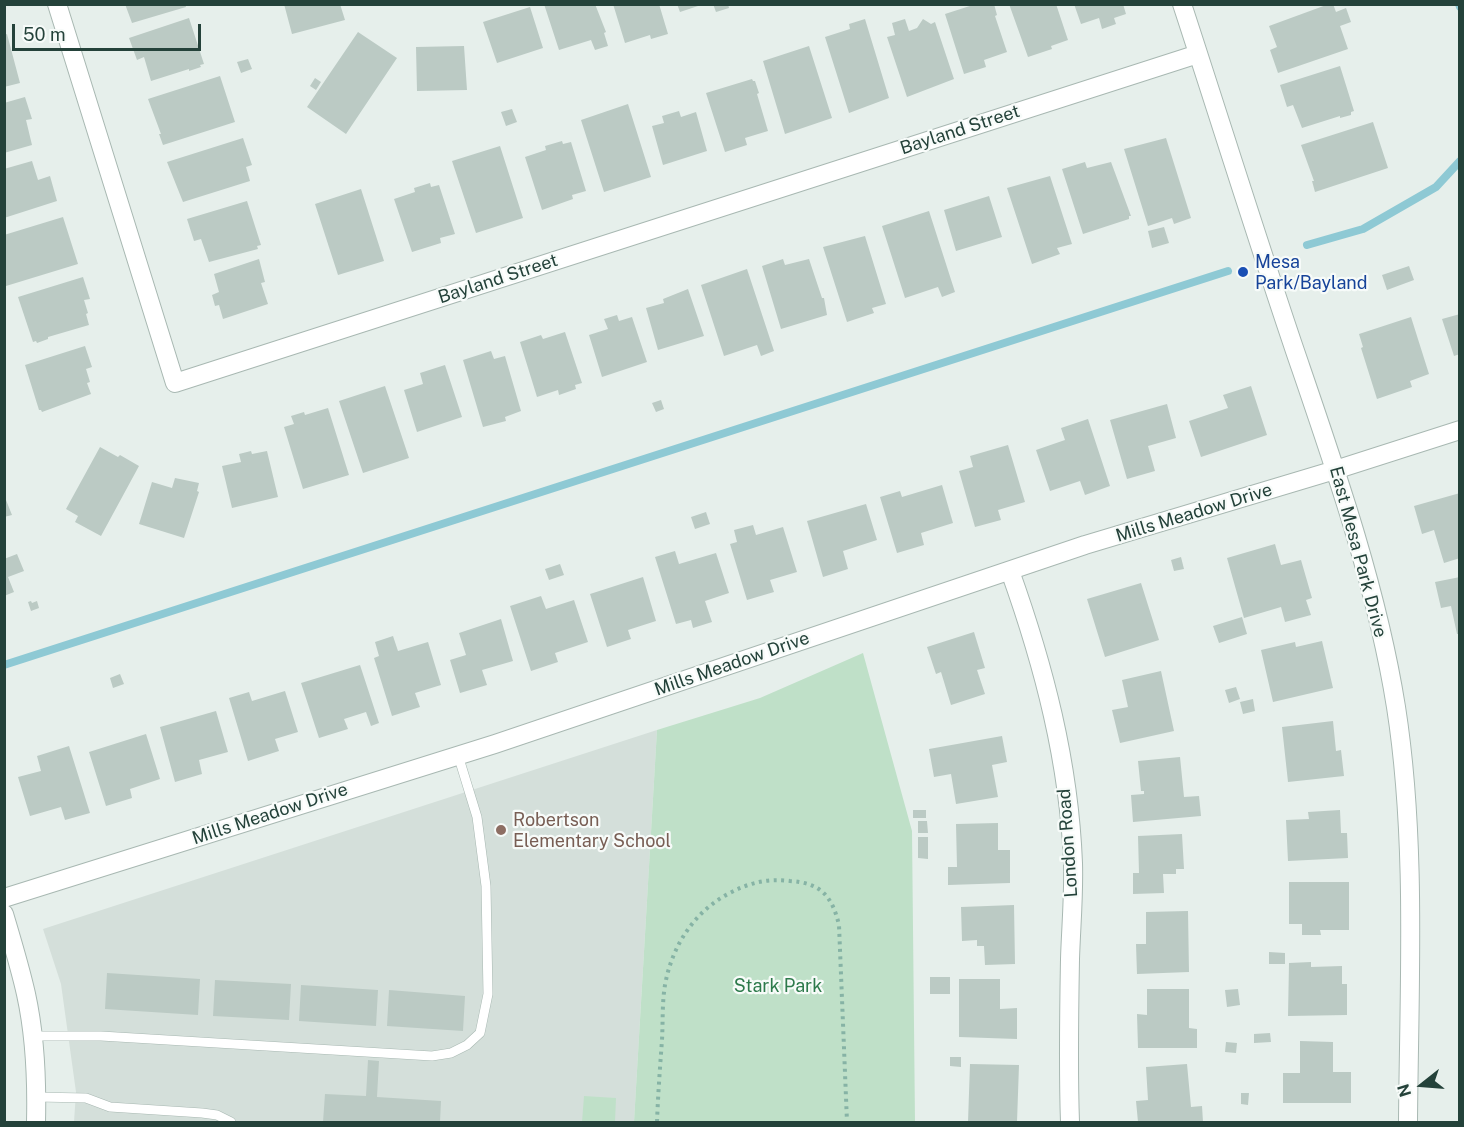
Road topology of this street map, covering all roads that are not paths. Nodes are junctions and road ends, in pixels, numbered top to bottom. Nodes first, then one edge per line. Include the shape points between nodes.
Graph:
1 (57, 4) edge
2 (1182, 4) edge
3 (1198, 54) junction
4 (1460, 430) edge
5 (1335, 470) junction
6 (1010, 571) junction
7 (458, 755) junction
8 (4, 898) edge
9 (4, 914) edge
10 (32, 1036) junction
11 (37, 1097) junction
12 (36, 1122) edge
13 (231, 1122) edge
14 (1070, 1122) edge
15 (1408, 1122) edge

1 - 3 street, Bayland Street via 175,383
2 - 3 street, East Mesa Park Drive
3 - 5 street, East Mesa Park Drive
4 - 5 street, Mills Meadow Drive
5 - 6 street, Mills Meadow Drive
5 - 15 street, East Mesa Park Drive via 1378,621 1396,706 1407,792
6 - 7 street, Mills Meadow Drive
6 - 14 street, London Road via 1049,694 1069,821 1073,864
7 - 8 street, Mills Meadow Drive
7 - 10 lane via 477,817 486,886 488,994 480,1033 466,1045 432,1056 101,1036
9 - 10 street via 26,995
10 - 11 street
11 - 12 street
11 - 13 lane via 86,1098 110,1107 202,1113

